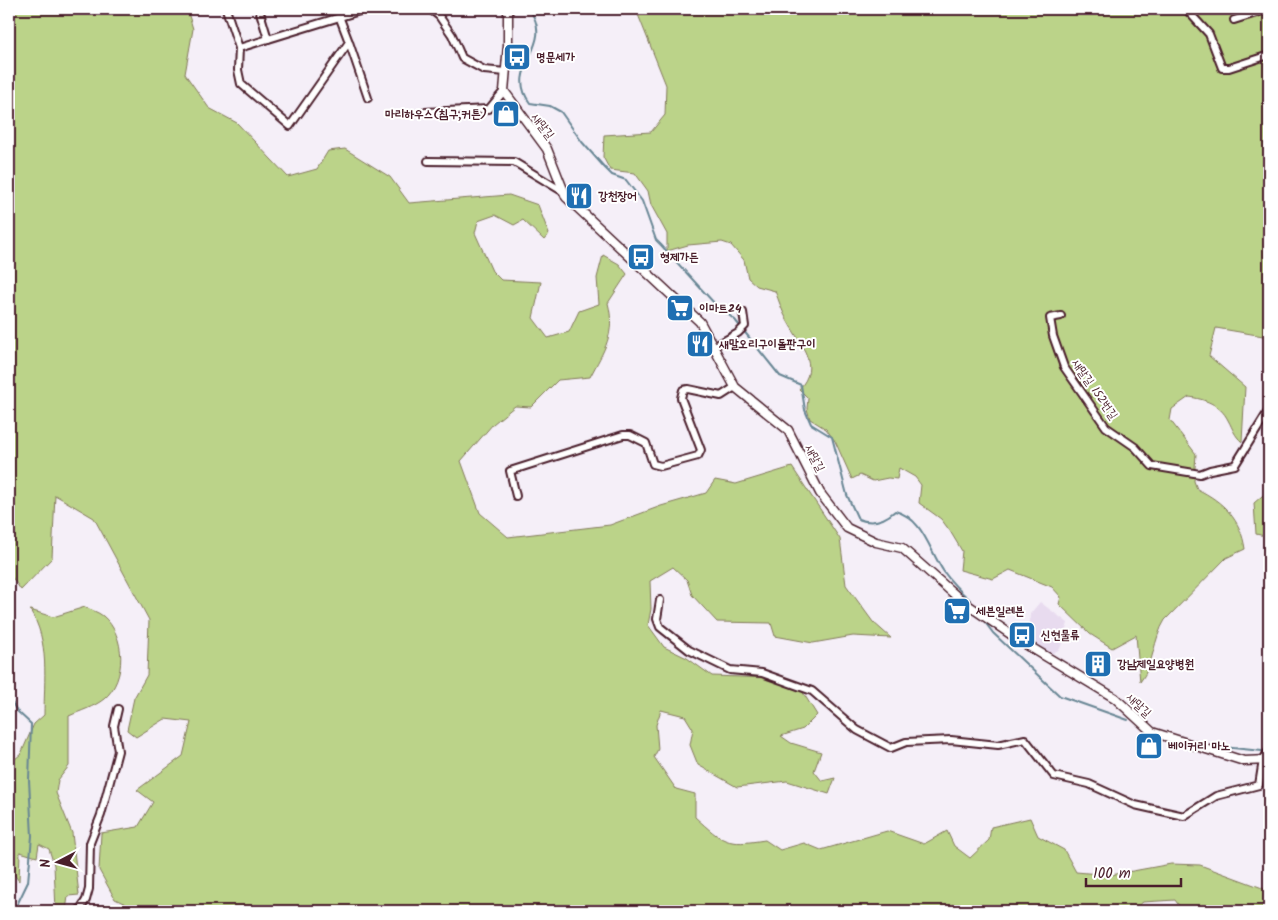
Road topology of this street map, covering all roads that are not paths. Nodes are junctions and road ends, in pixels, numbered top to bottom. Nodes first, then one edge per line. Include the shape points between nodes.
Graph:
1 (226, 9) edge
2 (259, 9) edge
3 (366, 9) edge
4 (430, 9) edge
5 (508, 9) edge
6 (1186, 9) edge
7 (1269, 9) edge
8 (339, 16) junction
9 (1234, 20) dead end
10 (268, 39) junction
11 (349, 42) junction
12 (239, 48) junction
13 (1269, 55) edge
14 (506, 72) junction
15 (504, 91) junction
16 (368, 98) dead end
17 (424, 112) dead end
18 (428, 161) dead end
19 (562, 191) junction
20 (743, 312) dead end
21 (1061, 316) dead end
22 (713, 347) junction
23 (735, 387) junction
24 (1269, 410) edge
25 (516, 496) dead end
26 (660, 600) dead end
27 (118, 709) dead end
28 (1269, 750) edge
29 (1266, 760) edge
30 (79, 911) edge

1 - 12 street
2 - 10 street
3 - 8 street
4 - 14 street via 452,35 462,58 484,70
5 - 14 street
6 - 13 street via 1209,34 1222,68
7 - 9 street
8 - 10 street
8 - 11 street
10 - 12 street
11 - 12 street via 290,126 242,84 238,70
11 - 16 street
14 - 15 street
15 - 17 street via 490,109
15 - 19 street, 새말길 via 547,149
18 - 19 street via 514,162
19 - 22 street, 새말길 via 700,322
20 - 22 street via 745,326
21 - 24 street, 새말길 152번길 via 1050,318 1064,367 1106,427 1135,447 1152,466 1200,474 1235,465
22 - 23 street, 새말길
23 - 25 street via 721,396 682,390 681,398 701,450 698,456 661,466 653,464 646,443 623,434 510,471
23 - 29 street, 새말길 via 788,430 820,493 847,528 876,542 902,548 962,601 1022,642 1115,698 1152,732 1244,761
26 - 29 street via 657,619 660,627 689,650 730,670 762,673 812,691 857,730 891,748 906,742 951,740 998,745 1025,739 1054,776 1089,784 1135,805 1184,816 1216,796 1259,785
27 - 30 street via 114,726 118,751 90,843 89,889
28 - 29 street

